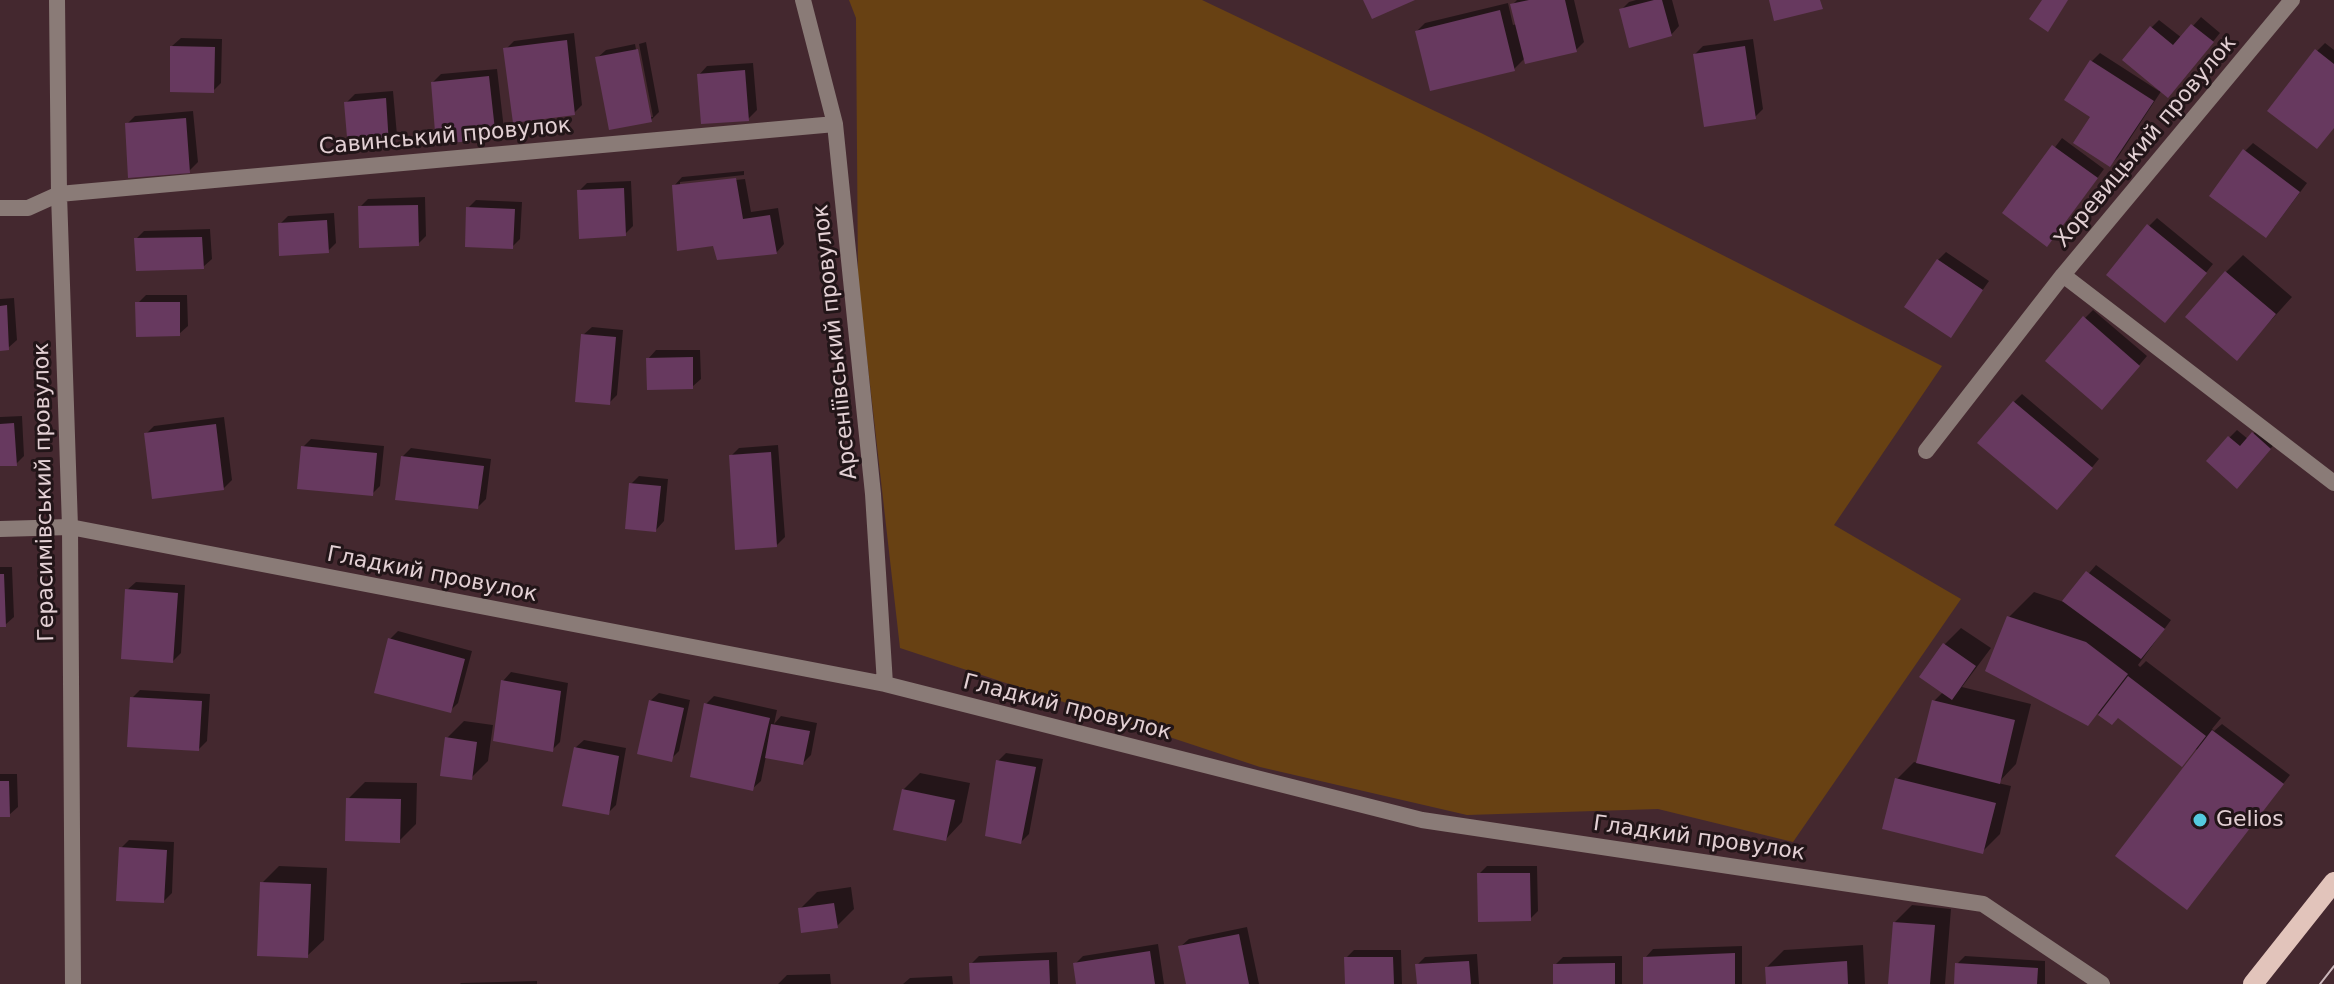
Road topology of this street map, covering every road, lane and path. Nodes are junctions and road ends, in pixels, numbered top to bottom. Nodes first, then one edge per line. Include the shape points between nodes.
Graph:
1 (57, 0) edge
2 (803, 0) edge
3 (2292, 0) edge
4 (835, 124) junction
5 (59, 194) junction
6 (0, 208) edge
7 (2063, 275) junction
8 (1926, 451) dead end
9 (2334, 483) edge
10 (70, 527) junction
11 (0, 529) edge
12 (885, 684) junction
13 (2334, 882) edge
14 (73, 984) edge
15 (2102, 984) edge
16 (2253, 984) edge

1 - 5 street, Герасимівський провулок
2 - 4 street, Арсеніївський провулок
3 - 7 street, Хоревицький провулок
4 - 5 street, Савинський провулок
4 - 12 street, Арсеніївський провулок via 873,494
5 - 6 street, Савинський провулок via 28,208
5 - 10 street, Герасимівський провулок
7 - 8 street, Хоревицький провулок
7 - 9 street, Хоревицький провулок
10 - 11 street, Гладкий провулок
10 - 12 street, Гладкий провулок
10 - 14 street, Герасимівський провулок
12 - 15 street, Гладкий провулок via 1422,820 1983,904
13 - 16 main road

